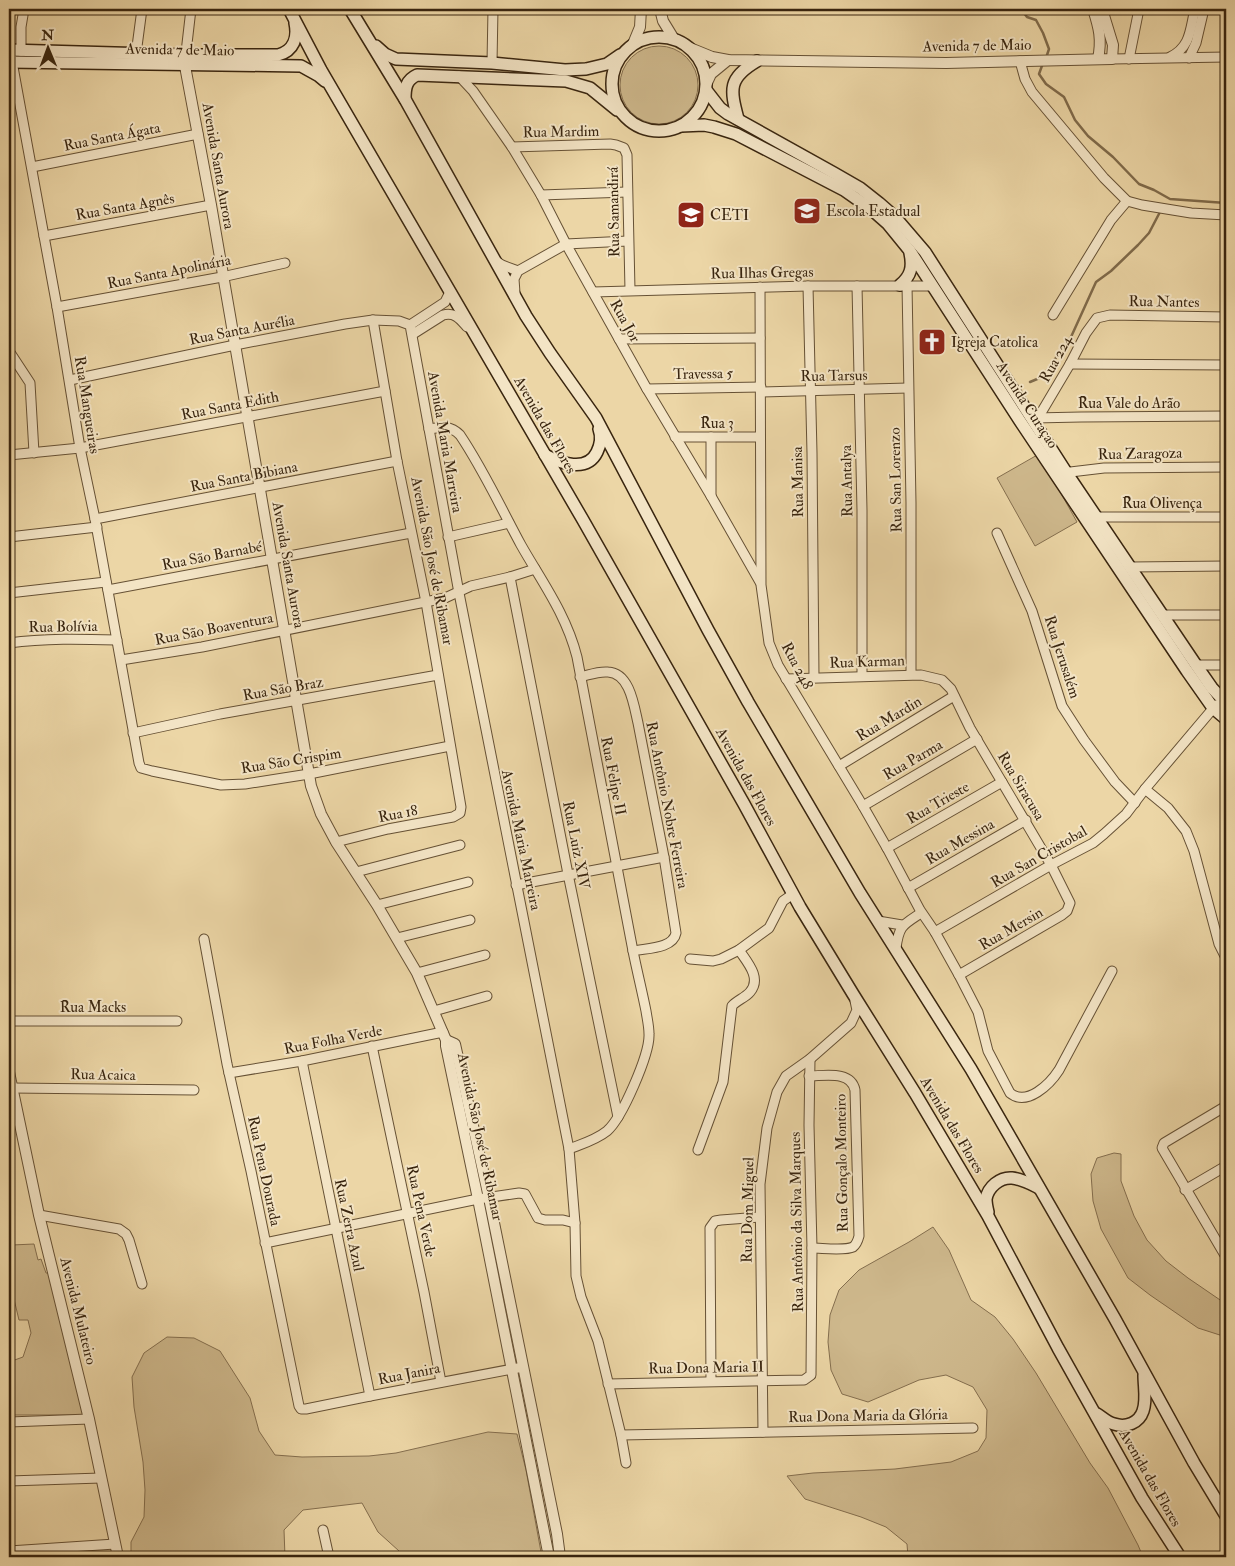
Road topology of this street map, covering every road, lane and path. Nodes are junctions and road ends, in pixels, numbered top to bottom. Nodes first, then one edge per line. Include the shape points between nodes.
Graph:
1 (24, 9) edge
2 (142, 9) edge
3 (191, 9) edge
4 (350, 9) edge
5 (493, 9) edge
6 (641, 9) edge
7 (660, 9) edge
8 (1093, 9) edge
9 (1102, 9) edge
10 (1140, 9) edge
11 (1194, 9) edge
12 (1204, 9) edge
13 (291, 12) edge
14 (357, 22) junction
15 (674, 39) junction
16 (633, 44) junction
17 (690, 48) junction
18 (136, 54) junction
19 (622, 54) junction
20 (12, 55) edge
21 (1226, 57) edge
22 (1189, 58) junction
23 (1098, 59) junction
24 (1112, 59) junction
25 (1167, 59) junction
26 (185, 60) junction
27 (728, 60) junction
28 (1129, 60) junction
29 (757, 61) junction
30 (1020, 61) junction
31 (492, 63) junction
32 (459, 76) junction
33 (706, 88) junction
34 (338, 98) junction
35 (406, 101) junction
36 (622, 114) junction
37 (738, 119) junction
38 (681, 126) junction
39 (198, 134) junction
40 (610, 144) joint
41 (512, 147) junction
42 (32, 167) junction
43 (627, 192) junction
44 (541, 195) junction
45 (1127, 201) junction
46 (211, 205) junction
47 (1226, 215) edge
48 (44, 236) junction
49 (628, 242) junction
50 (566, 244) junction
51 (910, 251) junction
52 (495, 260) junction
53 (285, 263) dead end
54 (518, 270) junction
55 (222, 277) junction
56 (904, 285) junction
57 (808, 286) junction
58 (857, 286) junction
59 (931, 286) junction
60 (760, 287) junction
61 (630, 290) junction
62 (450, 292) junction
63 (593, 292) junction
64 (516, 298) junction
65 (57, 307) junction
66 (1053, 315) dead end
67 (1101, 316) joint
68 (1226, 317) edge
69 (373, 320) junction
70 (410, 325) junction
71 (413, 334) junction
72 (760, 338) junction
73 (619, 339) junction
74 (235, 345) junction
75 (482, 345) junction
76 (9, 351) edge
77 (988, 351) junction
78 (976, 355) junction
79 (1070, 364) junction
80 (1226, 365) edge
81 (70, 380) junction
82 (908, 388) junction
83 (647, 389) junction
84 (761, 389) junction
85 (858, 389) junction
86 (810, 390) junction
87 (386, 391) junction
88 (1226, 416) edge
89 (247, 417) junction
90 (596, 418) junction
91 (1035, 418) junction
92 (429, 428) junction
93 (675, 437) junction
94 (711, 437) junction
95 (760, 437) junction
96 (80, 448) junction
97 (34, 452) junction
98 (9, 454) edge
99 (545, 455) junction
100 (397, 461) junction
101 (1226, 467) edge
102 (1061, 473) junction
103 (259, 489) junction
104 (711, 496) junction
105 (1097, 517) junction
106 (1226, 517) edge
107 (96, 523) junction
108 (509, 523) junction
109 (411, 533) junction
110 (997, 533) dead end
111 (9, 537) edge
112 (448, 538) junction
113 (272, 559) junction
114 (1226, 566) edge
115 (1130, 567) junction
116 (535, 569) junction
117 (510, 577) junction
118 (761, 585) junction
119 (107, 586) junction
120 (9, 593) edge
121 (458, 593) junction
122 (426, 602) junction
123 (1162, 615) junction
124 (1226, 615) edge
125 (284, 630) junction
126 (117, 640) junction
127 (9, 644) edge
128 (122, 660) junction
129 (1196, 665) junction
130 (1226, 665) edge
131 (911, 674) junction
132 (438, 675) junction
133 (862, 676) junction
134 (580, 677) junction
135 (814, 678) junction
136 (786, 679) junction
137 (947, 684) joint
138 (954, 696) junction
139 (297, 701) junction
140 (1224, 701) edge
141 (1213, 708) junction
142 (1226, 719) edge
143 (133, 733) junction
144 (977, 738) junction
145 (450, 746) junction
146 (139, 763) joint
147 (839, 766) junction
148 (309, 774) junction
149 (1002, 782) junction
150 (1145, 789) junction
151 (1135, 803) junction
152 (863, 806) junction
153 (461, 807) joint
154 (1026, 820) junction
155 (336, 842) junction
156 (460, 845) dead end
157 (887, 848) junction
158 (664, 857) junction
159 (1051, 865) junction
160 (616, 866) junction
161 (356, 872) junction
162 (568, 874) junction
163 (468, 882) dead end
164 (516, 885) junction
165 (908, 888) junction
166 (793, 894) junction
167 (1070, 903) joint
168 (377, 905) junction
169 (921, 912) junction
170 (470, 920) dead end
171 (878, 921) junction
172 (902, 926) junction
173 (935, 932) junction
174 (397, 938) junction
175 (204, 939) dead end
176 (896, 948) junction
177 (740, 950) junction
178 (633, 951) junction
179 (485, 955) dead end
180 (1226, 958) edge
181 (690, 959) dead end
182 (1112, 970) dead end
183 (417, 973) junction
184 (960, 975) junction
185 (853, 994) junction
186 (487, 996) dead end
187 (434, 1011) junction
188 (9, 1021) edge
189 (176, 1021) dead end
190 (851, 1023) junction
191 (444, 1036) junction
192 (882, 1040) junction
193 (372, 1046) junction
194 (810, 1059) junction
195 (302, 1061) junction
196 (9, 1072) edge
197 (229, 1073) junction
198 (809, 1076) junction
199 (11, 1088) junction
200 (194, 1090) dead end
201 (1226, 1106) edge
202 (618, 1118) junction
203 (569, 1149) junction
204 (698, 1150) dead end
205 (1226, 1166) edge
206 (1039, 1188) junction
207 (1185, 1190) junction
208 (489, 1198) junction
209 (478, 1200) junction
210 (408, 1214) junction
211 (39, 1215) junction
212 (988, 1216) junction
213 (760, 1217) junction
214 (574, 1223) junction
215 (336, 1228) junction
216 (265, 1243) junction
217 (812, 1248) junction
218 (1226, 1257) edge
219 (142, 1284) dead end
220 (523, 1367) junction
221 (512, 1369) junction
222 (1144, 1371) junction
223 (762, 1380) junction
224 (804, 1380) joint
225 (711, 1381) junction
226 (441, 1382) junction
227 (608, 1384) junction
228 (370, 1396) junction
229 (301, 1409) joint
230 (1094, 1411) junction
231 (89, 1419) junction
232 (9, 1422) edge
233 (973, 1428) dead end
234 (763, 1432) junction
235 (621, 1435) junction
236 (626, 1463) dead end
237 (101, 1478) junction
238 (9, 1481) edge
239 (1226, 1516) edge
240 (323, 1530) dead end
241 (116, 1544) junction
242 (9, 1551) edge
243 (56, 1553) edge
244 (118, 1557) edge
245 (329, 1557) edge
246 (549, 1557) edge
247 (560, 1557) edge
248 (1180, 1557) edge

1 - 20 street, Rua Mangueiras
2 - 18 street
3 - 26 street
4 - 14 main road
5 - 31 street
6 - 16 street via 640,27
7 - 15 street
8 - 23 street via 1100,30
9 - 24 street via 1113,45
10 - 28 street
11 - 25 street via 1183,49
12 - 22 street
13 - 26 main road, Avenida 7 de Maio via 296,36 292,46 283,54
13 - 34 main road, Avenida das Flores
14 - 31 main road via 379,49 396,59
14 - 35 main road
15 - 16 main road via 656,37
15 - 17 main road
16 - 19 main road
17 - 27 street, Avenida 7 de Maio
17 - 33 main road via 705,71
18 - 20 main road, Avenida 7 de Maio
18 - 26 main road, Avenida 7 de Maio
19 - 31 main road via 607,64 586,69
19 - 36 main road via 612,73 612,95
20 - 26 main road, Avenida 7 de Maio
20 - 42 street, Rua Mangueiras
21 - 22 street, Avenida 7 de Maio
22 - 25 street, Avenida 7 de Maio
23 - 24 street, Avenida 7 de Maio
23 - 30 street, Avenida 7 de Maio
24 - 28 street, Avenida 7 de Maio
25 - 28 street, Avenida 7 de Maio
26 - 34 main road, Avenida 7 de Maio via 301,66 319,76
26 - 39 street, Avenida Santa Aurora
27 - 29 street, Avenida 7 de Maio
27 - 33 street via 711,74
29 - 30 street, Avenida 7 de Maio
29 - 37 main road via 735,81 733,97
30 - 45 street via 1032,92
32 - 35 main road via 417,75 407,83
32 - 36 main road via 580,84 590,88
32 - 41 street, Rua Jor
33 - 37 main road, Avenida Curaçao via 720,108
33 - 38 main road via 702,105
34 - 62 main road, Avenida das Flores
35 - 52 main road
36 - 38 main road via 634,125 649,130 665,131
37 - 77 main road, Avenida Curaçao via 834,172 879,202 925,252
38 - 51 main road, Avenida Curaçao via 704,125 725,129 844,190 888,224
39 - 42 street, Rua Santa Ágata
39 - 46 street, Avenida Santa Aurora
40 - 41 street, Rua Mardim
40 - 43 street, Rua Samandirá via 621,146 626,151
41 - 44 street, Rua Jor
42 - 48 street, Rua Mangueiras
43 - 44 street
43 - 49 street, Rua Samandirá
44 - 50 street, Rua Jor
45 - 47 street via 1192,213
45 - 66 street via 1111,220
46 - 48 street, Rua Santa Agnês
46 - 55 street, Avenida Santa Aurora
48 - 65 street, Rua Mangueiras
49 - 50 street
49 - 61 street, Rua Samandirá
50 - 54 street
50 - 63 street, Rua Jor
51 - 56 main road via 911,272
51 - 59 main road, Avenida Curaçao
52 - 54 street
52 - 64 main road
53 - 55 street, Rua Santa Apolinária
54 - 64 street via 513,286
55 - 65 street, Rua Santa Apolinária
55 - 74 street, Avenida Santa Aurora
56 - 58 street, Rua Ilhas Gregas
56 - 59 street, Rua Ilhas Gregas
56 - 82 street, Rua San Lorenzo
57 - 58 street, Rua Ilhas Gregas
57 - 60 street, Rua Ilhas Gregas
57 - 86 street, Rua Manisa
58 - 85 street, Rua Antalya
59 - 78 main road, Avenida Curaçao
60 - 61 street, Rua Ilhas Gregas
60 - 72 street, Rua 248
61 - 63 street, Rua Ilhas Gregas
62 - 70 street via 445,302
62 - 75 main road, Avenida das Flores
63 - 73 street, Rua Jor
64 - 90 main road
65 - 81 street, Rua Mangueiras
67 - 68 street, Rua Nantes
67 - 79 street, Rua 224 via 1092,323
69 - 70 street, Rua Santa Aurélia
69 - 74 street, Rua Santa Aurélia
69 - 87 street, Avenida São José de Ribamar
70 - 71 street
71 - 75 street via 449,314 455,315 468,327
71 - 92 street, Avenida Maria Marreira
72 - 73 street
72 - 84 street, Rua 248
73 - 83 street, Rua Jor
74 - 81 street, Rua Santa Aurélia
74 - 89 street, Avenida Santa Aurora
75 - 99 main road, Avenida das Flores
76 - 97 street via 30,383
77 - 78 main road
77 - 91 main road, Avenida Curaçao
78 - 102 main road, Avenida Curaçao
79 - 80 street
79 - 91 street, Rua 224
81 - 96 street, Rua Mangueiras
82 - 85 street, Rua Tarsus
82 - 131 street, Rua San Lorenzo
83 - 84 street, Travessa 5
83 - 93 street, Rua Jor
84 - 86 street, Rua Tarsus
84 - 95 street, Rua 248
85 - 86 street, Rua Tarsus
85 - 133 street, Rua Antalya
86 - 135 street, Rua Manisa
87 - 89 street, Rua Santa Edith
87 - 100 street, Avenida São José de Ribamar
88 - 91 street, Rua Vale do Arão
89 - 96 street, Rua Santa Edith
89 - 103 street, Avenida Santa Aurora
90 - 99 main road via 601,435 600,446 588,463 571,465
90 - 171 main road via 748,702
91 - 102 main road, Avenida Curaçao
92 - 108 street, Rua Felipe II via 448,427 460,435
92 - 112 street, Avenida Maria Marreira
93 - 94 street, Rua 3
93 - 104 street, Rua Jor
94 - 95 street, Rua 3
94 - 104 street
95 - 118 street, Rua 248
96 - 97 street, Rua Santa Edith
96 - 107 street, Rua Mangueiras
97 - 98 street, Rua Santa Edith
99 - 166 main road, Avenida das Flores
100 - 103 street, Rua Santa Bibiana
100 - 109 street, Avenida São José de Ribamar
101 - 102 street, Rua Zaragoza via 1125,467
102 - 105 main road, Avenida Curaçao
102 - 141 main road, Avenida Curaçao via 1167,642
103 - 107 street, Rua Santa Bibiana
103 - 113 street, Avenida Santa Aurora
104 - 118 street, Rua Jor
105 - 106 street, Rua Olivença
105 - 115 main road, Avenida Curaçao
107 - 111 street, Rua Santa Bibiana
107 - 119 street, Rua Mangueiras
108 - 112 street
108 - 116 street, Rua Felipe II
109 - 113 street, Rua São Barnabé
109 - 122 street, Avenida São José de Ribamar
110 - 151 street, Rua Jerusalém via 1032,610 1062,706 1115,782
112 - 121 street, Avenida Maria Marreira
113 - 119 street, Rua São Barnabé
113 - 125 street, Avenida Santa Aurora
114 - 115 street
115 - 123 main road, Avenida Curaçao
116 - 117 street, Rua São Boaventura
116 - 134 street, Rua Felipe II via 568,627
117 - 121 street, Rua São Boaventura via 471,586
117 - 162 street, Rua Luiz XIV
118 - 136 street, Rua 248 via 769,643
119 - 120 street, Rua São Barnabé
119 - 126 street, Rua Mangueiras
121 - 122 street, Rua São Boaventura
121 - 164 street, Avenida Maria Marreira
122 - 125 street, Rua São Boaventura
122 - 132 street, Avenida São José de Ribamar
123 - 124 street
123 - 129 main road, Avenida Curaçao
125 - 128 street, Rua São Boaventura
125 - 139 street, Avenida Santa Aurora
126 - 127 street, Rua Bolívia via 71,639
126 - 128 street, Rua Mangueiras
128 - 143 street, Rua Mangueiras
129 - 130 street
129 - 140 main road, Avenida Curaçao
131 - 133 street, Rua Karman
131 - 137 street, Rua Karman via 936,678
132 - 139 street, Rua São Braz
132 - 145 street, Avenida São José de Ribamar
133 - 135 street, Rua Karman
134 - 158 street, Rua Antônio Nobre Ferreira via 595,673 617,674 628,689 638,723
134 - 160 street, Rua Felipe II
135 - 136 street, Rua Karman
136 - 147 street, Rua 248
137 - 138 street, Rua Siracusa
138 - 144 street, Rua Siracusa
138 - 147 street, Rua Mardin
139 - 143 street, Rua São Braz
139 - 148 street, Avenida Santa Aurora
140 - 141 street, Rua San Cristobal
141 - 142 main road, Avenida Curaçao
141 - 150 street, Rua San Cristobal
143 - 146 street, Rua Mangueiras
144 - 149 street, Rua Siracusa
144 - 152 street, Rua Parma
145 - 148 street, Rua São Crispim
145 - 153 street, Avenida São José de Ribamar
146 - 148 street, Rua São Crispim via 145,770 221,784 245,784
147 - 152 street, Rua 248
148 - 155 street, Avenida Santa Aurora via 313,794
149 - 154 street, Rua Siracusa
149 - 157 street, Rua Trieste
150 - 151 street, Rua San Cristobal
150 - 180 street via 1168,808 1186,831
151 - 159 street, Rua San Cristobal via 1093,843
152 - 157 street, Rua 248
153 - 155 street, Rua 18 via 460,812 453,816
154 - 159 street, Rua Siracusa
154 - 165 street, Rua Messina
155 - 161 street, Avenida Santa Aurora
156 - 161 street
157 - 165 street, Rua 248
158 - 160 street
158 - 178 street, Rua Antônio Nobre Ferreira via 675,938 669,944
159 - 167 street, Rua Siracusa
159 - 173 street, Rua San Cristobal
160 - 162 street
160 - 178 street, Rua Felipe II
161 - 168 street, Avenida Santa Aurora
162 - 164 street
162 - 202 street, Rua Luiz XIV
163 - 168 street
164 - 203 street, Avenida Maria Marreira
165 - 169 street, Rua 248
166 - 177 street via 783,901 769,928
166 - 185 main road, Avenida das Flores
167 - 184 street, Rua Mersin via 1062,915
168 - 174 street, Avenida Santa Aurora
169 - 172 street
169 - 173 street, Rua 248
170 - 174 street
171 - 172 street
171 - 176 main road
172 - 176 street
173 - 184 street, Rua 248
174 - 183 street, Avenida Santa Aurora
175 - 197 street, Rua Pena Dourada
176 - 206 main road
177 - 181 street via 713,961
177 - 204 street via 756,976 755,982 751,992 732,1006 723,1082
178 - 202 street, Rua Felipe II via 649,1032 648,1045 645,1059
179 - 183 street
182 - 184 street, Rua 248 via 1051,1082 1019,1098 1010,1093 988,1051 978,1012
183 - 187 street, Avenida Santa Aurora
185 - 190 street via 857,1010
185 - 192 main road, Avenida das Flores
186 - 187 street
187 - 191 street, Avenida Santa Aurora
188 - 189 street, Rua Macks
190 - 192 street via 864,1022
190 - 194 street, Rua Dom Miguel
191 - 193 street, Rua Folha Verde
191 - 208 street, Avenida São José de Ribamar via 455,1044
191 - 209 street, Avenida São José de Ribamar
192 - 212 main road, Avenida das Flores
193 - 195 street, Rua Folha Verde
193 - 210 street, Rua Pena Verde
194 - 198 street, Rua Antônio da Silva Marques
194 - 213 street, Rua Dom Miguel via 786,1076 777,1092 762,1155
195 - 197 street, Rua Folha Verde
195 - 215 street, Rua Zerra Azul
196 - 199 street, Avenida Mulateiro
197 - 216 street, Rua Pena Dourada
198 - 217 street, Rua Antônio da Silva Marques
198 - 217 street, Rua Gonçalo Monteiro via 838,1075 854,1084 859,1236 857,1243 848,1248
199 - 200 street, Rua Acaica
199 - 211 street, Avenida Mulateiro
201 - 207 street via 1162,1145
202 - 203 street, Rua Felipe II via 592,1141
203 - 214 street, Avenida Maria Marreira
205 - 207 street
206 - 212 main road via 1023,1180 999,1180 986,1199
206 - 222 main road
207 - 218 street
208 - 209 street
208 - 214 street via 525,1194 538,1218
208 - 220 street, Avenida São José de Ribamar
209 - 210 street
209 - 221 street, Avenida São José de Ribamar
210 - 215 street
210 - 226 street, Rua Pena Verde
211 - 219 street via 119,1229 129,1240
211 - 231 street, Avenida Mulateiro
212 - 230 main road, Avenida das Flores
213 - 223 street, Rua Dom Miguel
213 - 225 street via 721,1220 710,1228
214 - 227 street, Avenida Maria Marreira via 576,1276 598,1341
215 - 216 street
215 - 228 street, Rua Zerra Azul
216 - 229 street, Rua Pena Dourada
217 - 224 street, Rua Antônio da Silva Marques via 812,1370
220 - 221 street, Rua Janira
220 - 247 street, Avenida São José de Ribamar
221 - 226 street, Rua Janira
221 - 246 street, Avenida São José de Ribamar
222 - 230 main road via 1144,1410 1139,1420 1132,1424 1113,1424
222 - 239 main road
223 - 224 street, Rua Dona Maria II
223 - 225 street, Rua Dona Maria II
223 - 234 street, Rua Dom Miguel
225 - 227 street, Rua Dona Maria II
226 - 228 street, Rua Janira
227 - 235 street, Avenida Maria Marreira
228 - 229 street, Rua Janira
230 - 248 main road, Avenida das Flores via 1142,1498
231 - 232 street
231 - 237 street, Avenida Mulateiro
233 - 234 street, Rua Dona Maria da Glória
234 - 235 street
235 - 236 street, Avenida Maria Marreira
237 - 238 street
237 - 241 street, Avenida Mulateiro
240 - 245 street
241 - 243 street
241 - 244 street, Avenida Mulateiro
242 - 243 street

